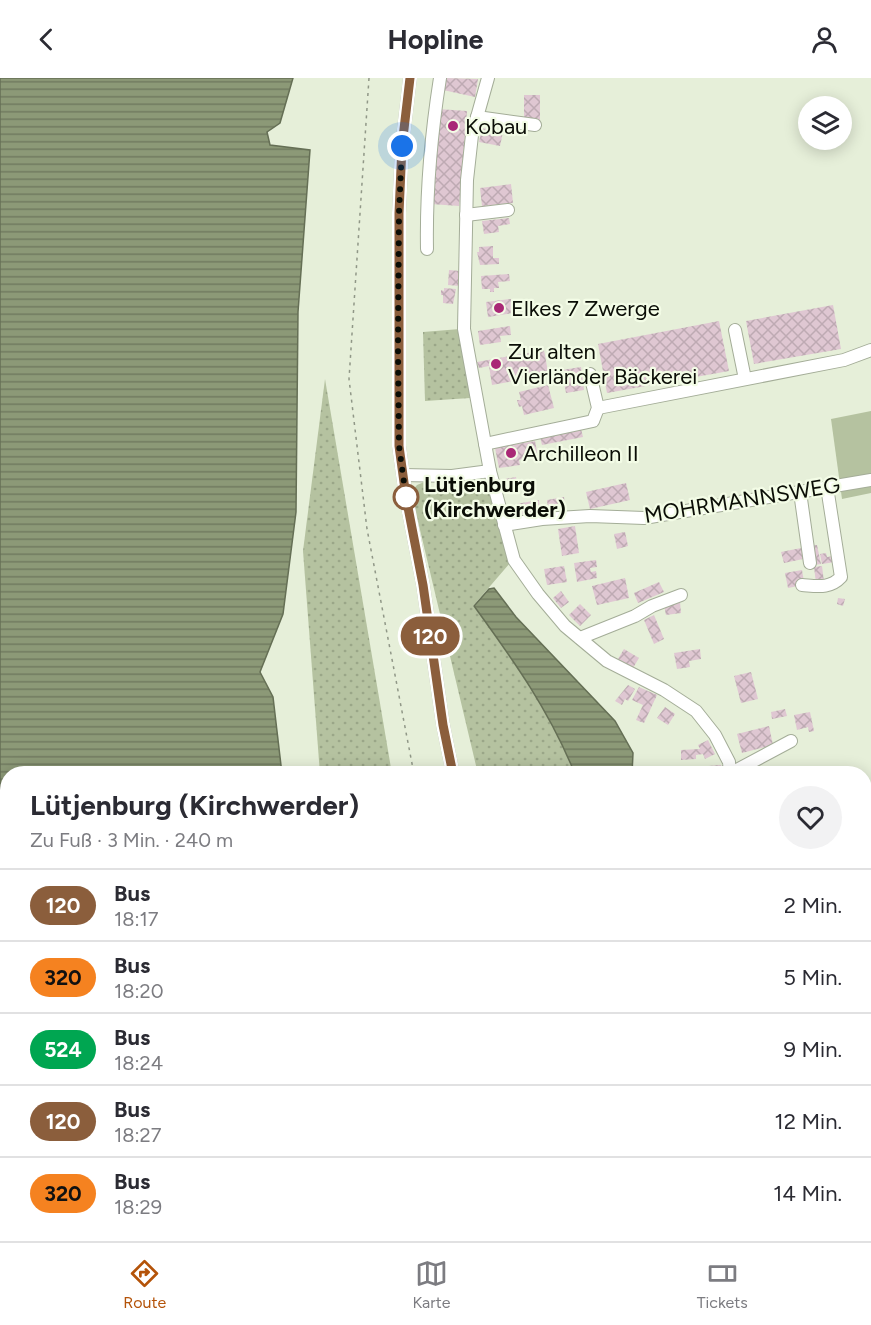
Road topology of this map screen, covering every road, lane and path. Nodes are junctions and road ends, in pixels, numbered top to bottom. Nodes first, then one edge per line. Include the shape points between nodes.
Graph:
1 (369, 78) edge
2 (410, 78) edge
3 (440, 78) edge
4 (488, 78) edge
5 (477, 117) junction
6 (535, 125) dead end
7 (508, 210) dead end
8 (466, 215) junction
9 (427, 249) dead end
10 (735, 330) dead end
11 (871, 350) edge
12 (590, 374) dead end
13 (745, 379) junction
14 (598, 408) junction
15 (485, 444) junction
16 (490, 471) junction
17 (403, 475) junction
18 (871, 480) edge
19 (826, 487) junction
20 (800, 492) junction
21 (504, 525) junction
22 (810, 562) dead end
23 (802, 585) dead end
24 (681, 596) dead end
25 (580, 638) junction
26 (791, 741) dead end
27 (412, 766) edge
28 (451, 766) edge
29 (729, 766) edge
30 (744, 766) edge

1 - 27 path via 349,379 367,529
2 - 17 street via 399,213 399,446
3 - 9 street via 426,205
4 - 5 street
5 - 6 street
5 - 8 street
7 - 8 street
8 - 15 street via 465,329
10 - 13 street
11 - 13 street via 844,360
12 - 14 street
13 - 14 street
14 - 15 street via 592,421
15 - 16 street
16 - 17 street via 452,476
16 - 21 street
17 - 28 street
18 - 19 street, MOHRMANNSWEG
19 - 20 street, MOHRMANNSWEG
19 - 23 street via 842,577 824,587
20 - 21 street, MOHRMANNSWEG via 644,518 590,516
20 - 22 street
21 - 25 street via 514,560 565,626
24 - 25 street
25 - 29 street via 608,661 696,711 715,735
26 - 30 street

